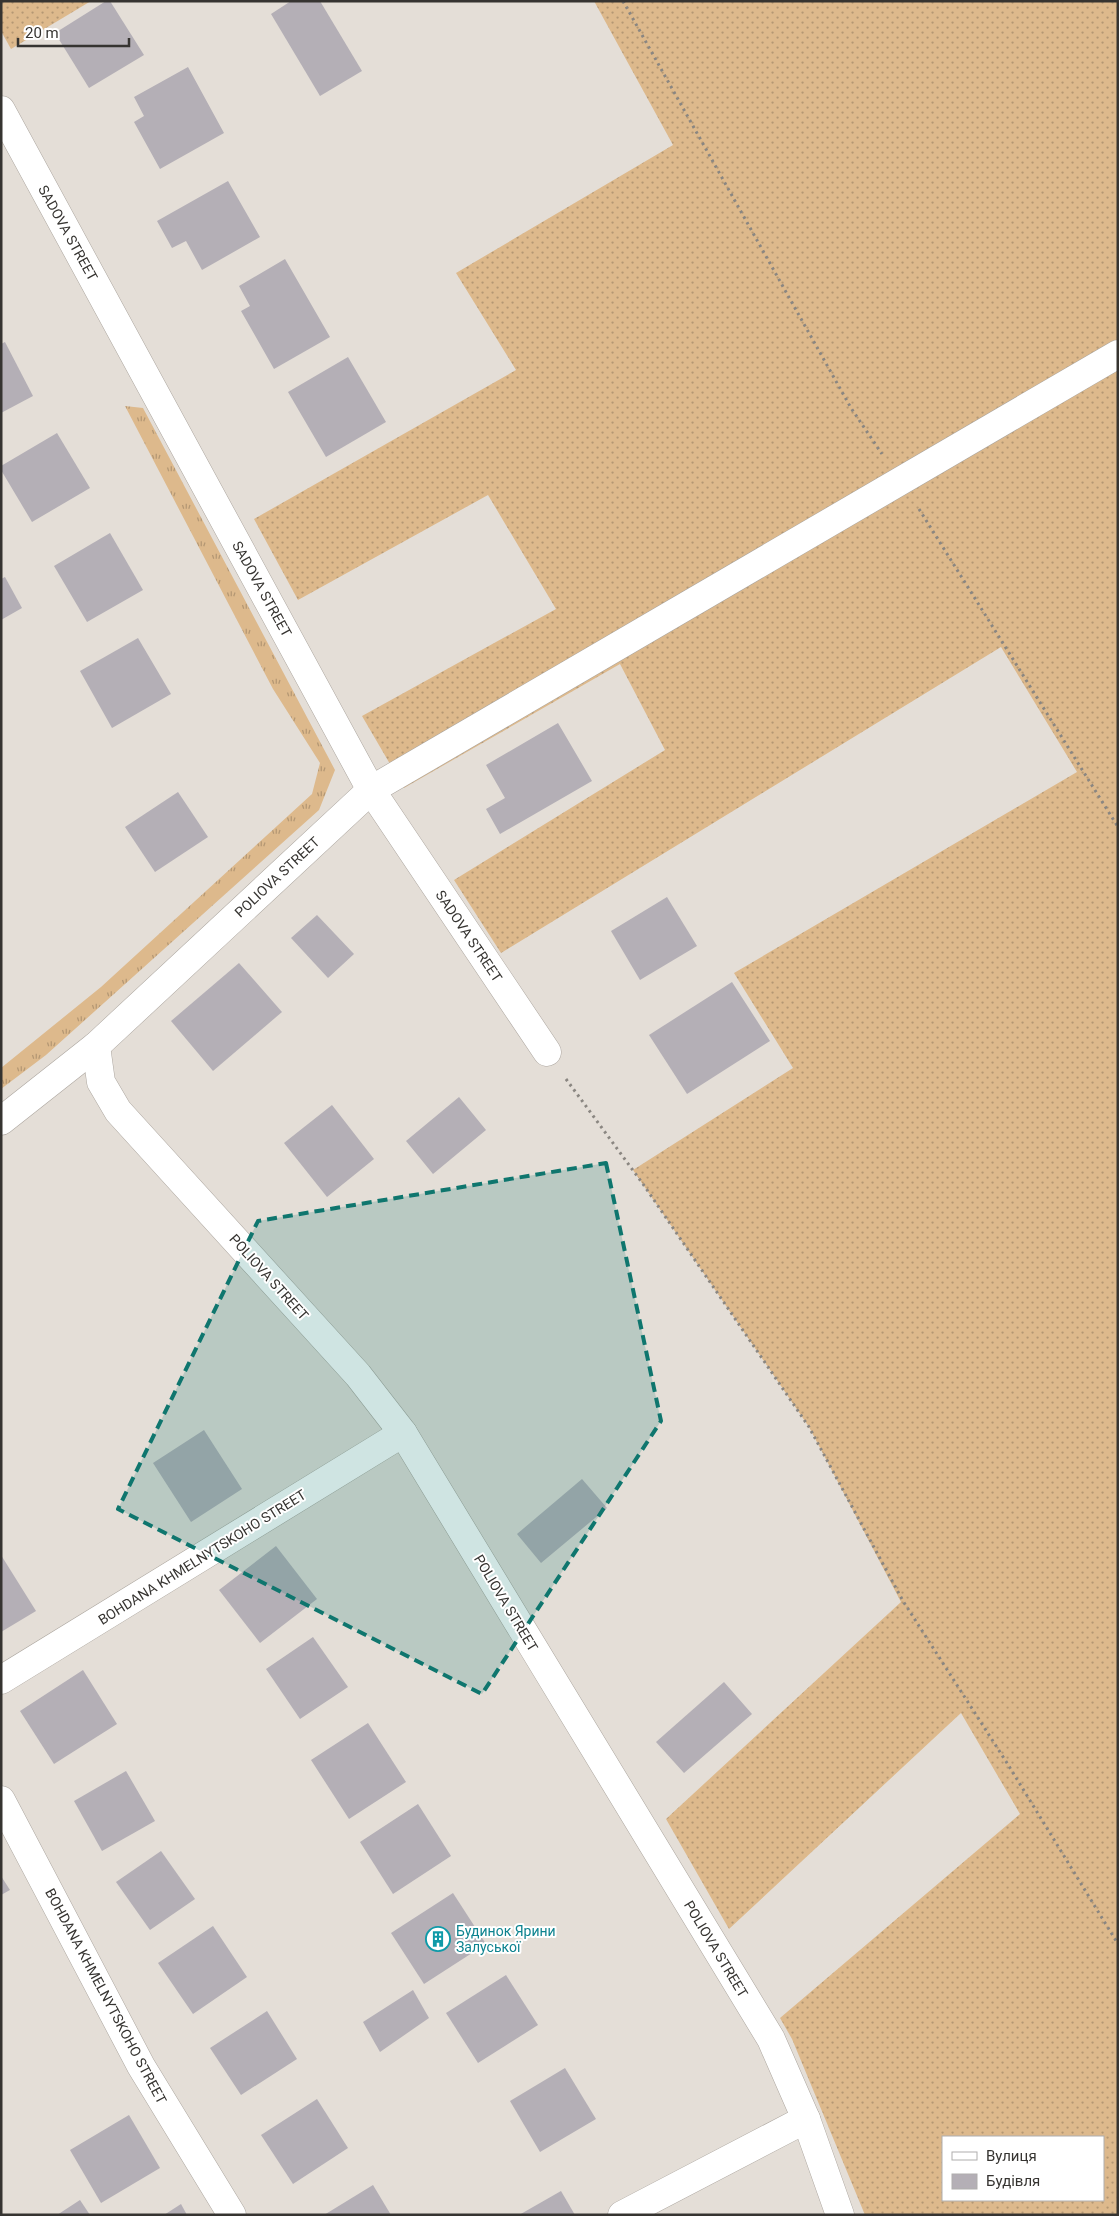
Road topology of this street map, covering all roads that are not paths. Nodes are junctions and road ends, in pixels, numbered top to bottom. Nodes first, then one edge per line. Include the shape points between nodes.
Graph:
1 (1, 110) edge
2 (1118, 354) edge
3 (371, 790) junction
4 (96, 1046) junction
5 (547, 1052) road end
6 (1, 1121) edge
7 (403, 1434) junction
8 (1, 1680) edge
9 (1, 1800) edge
10 (806, 2119) junction
11 (232, 2215) edge
12 (622, 2215) edge
13 (840, 2215) edge

1 - 3 street, SADOVA STREET
2 - 3 street, POLIOVA STREET
3 - 4 street, POLIOVA STREET
3 - 5 street, SADOVA STREET
4 - 6 street, POLIOVA STREET
4 - 7 street, POLIOVA STREET via 101,1082 118,1111 358,1375
7 - 8 street, BOHDANA KHMELNYTSKOHO STREET
7 - 10 street, POLIOVA STREET via 771,2039
9 - 11 street, BOHDANA KHMELNYTSKOHO STREET via 141,2066
10 - 12 street
10 - 13 street, POLIOVA STREET

